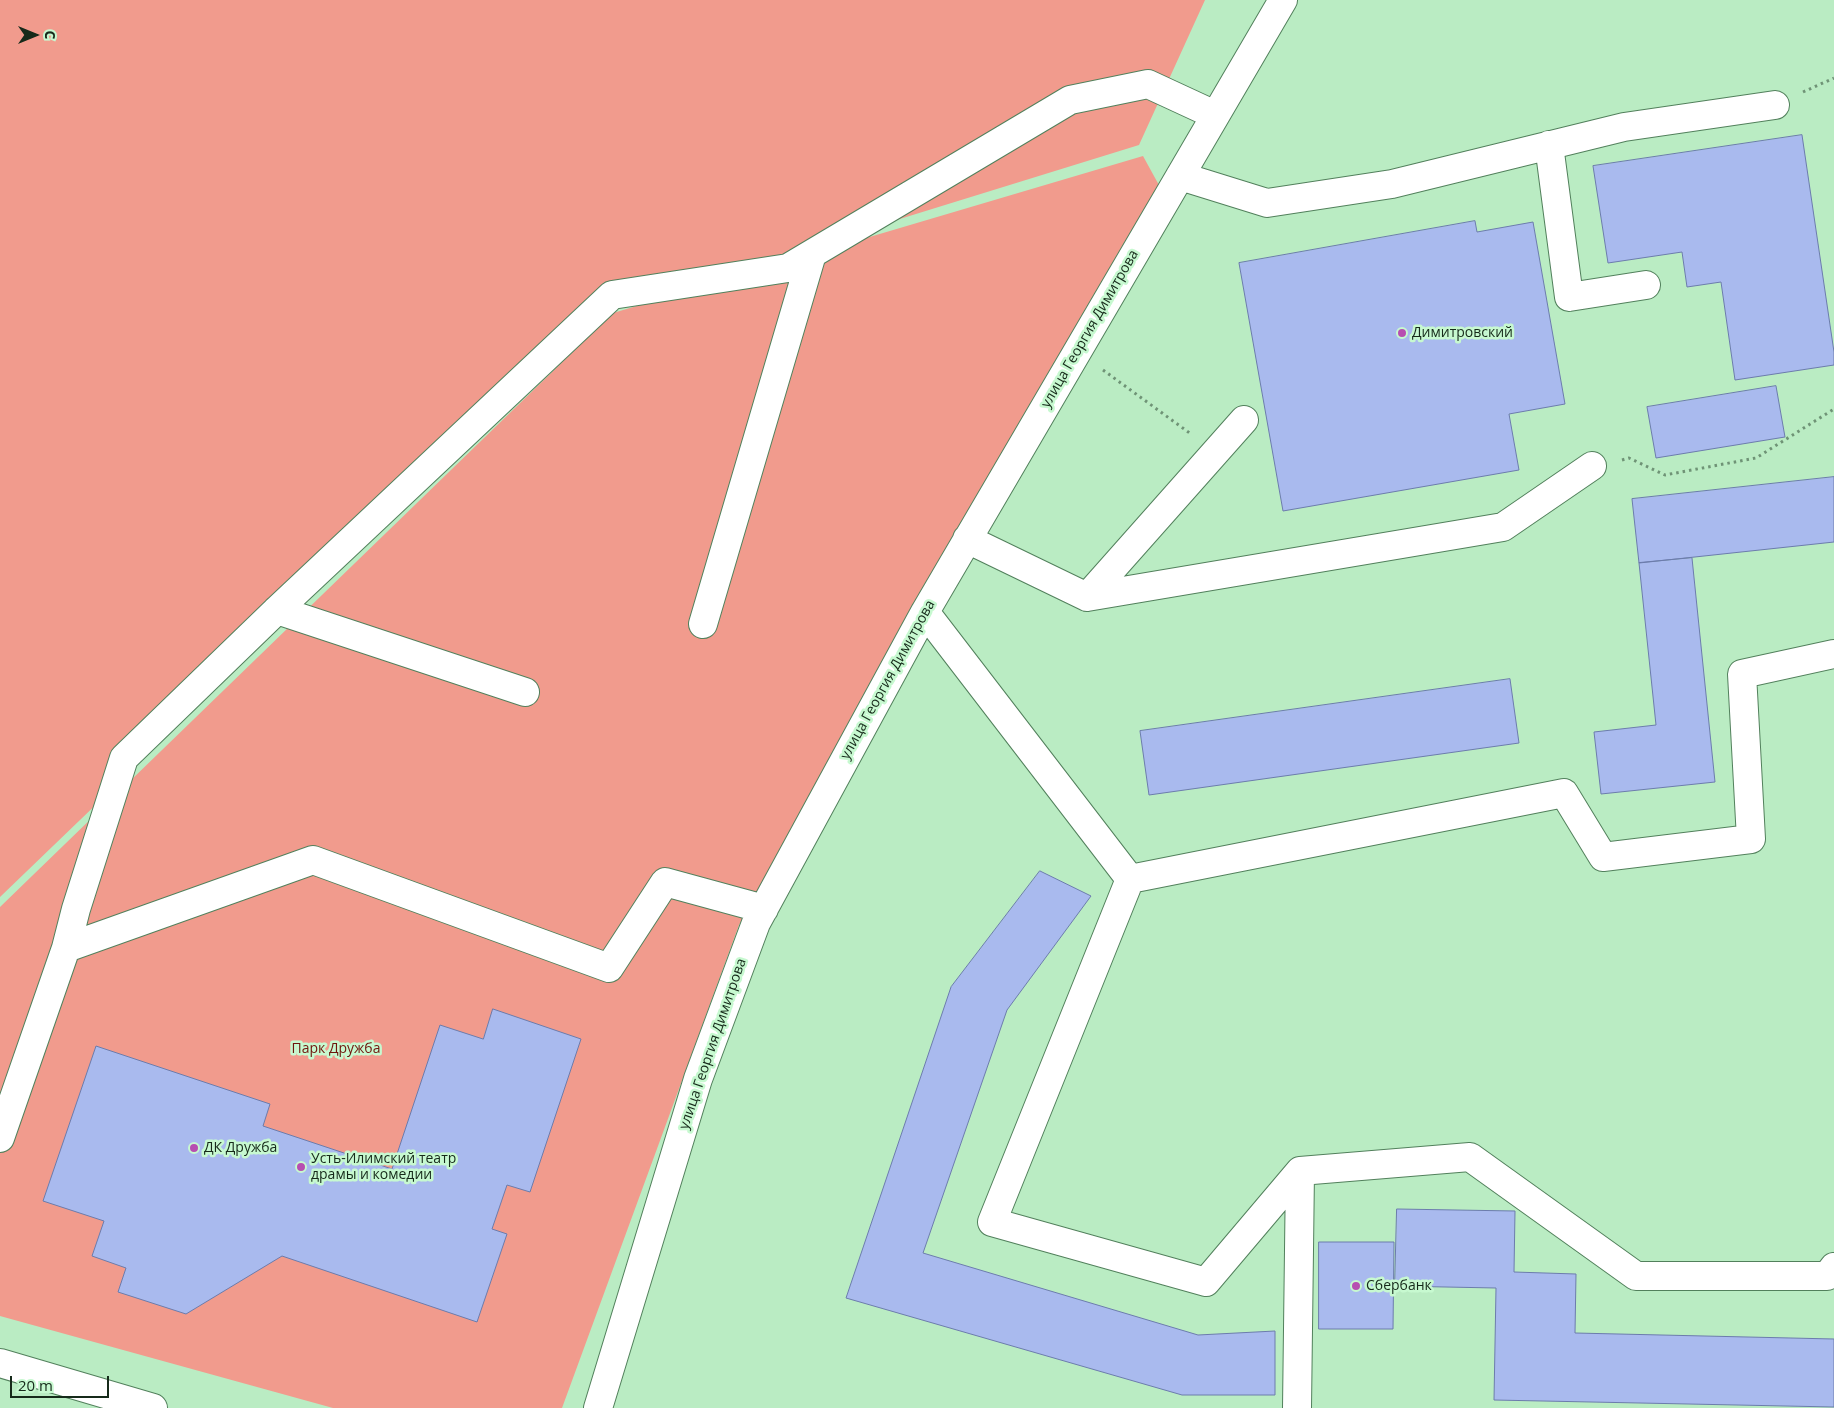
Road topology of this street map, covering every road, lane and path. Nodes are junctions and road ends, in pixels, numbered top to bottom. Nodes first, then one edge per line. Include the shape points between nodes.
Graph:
1 (1283, 0) edge
2 (1775, 105) dead end
3 (1216, 115) junction
4 (1549, 145) junction
5 (1180, 176) junction
6 (812, 254) junction
7 (1646, 285) dead end
8 (1077, 351) junction
9 (1834, 409) edge
10 (1244, 420) dead end
11 (1217, 451) junction
12 (1592, 466) joint
13 (967, 539) junction
14 (1087, 597) junction
15 (277, 610) junction
16 (926, 612) junction
17 (703, 624) dead end
18 (1834, 654) edge
19 (525, 692) dead end
20 (1130, 880) junction
21 (764, 908) junction
22 (66, 948) junction
23 (0, 1138) edge
24 (1300, 1172) junction
25 (1834, 1267) edge
26 (0, 1363) edge
27 (153, 1408) edge
28 (598, 1408) edge
29 (1297, 1408) edge

1 - 3 street, улица Георгия Димитрова
2 - 4 street via 1624,127
3 - 5 street, улица Георгия Димитрова
3 - 6 street via 1148,84 1070,100
4 - 5 street via 1392,184 1267,203
4 - 7 street via 1569,297
5 - 8 street, улица Георгия Димитрова
6 - 15 street via 788,268 612,295
6 - 17 street
8 - 11 path
8 - 13 street, улица Георгия Димитрова
9 - 12 path via 1756,458 1665,475 1629,458
10 - 11 street
11 - 14 street
12 - 14 street via 1503,527
13 - 14 street
13 - 16 street, улица Георгия Димитрова
15 - 19 street
15 - 22 street via 124,758
16 - 20 street
16 - 21 street, улица Георгия Димитрова
18 - 20 street via 1742,674 1751,839 1603,858 1564,792
20 - 24 street via 992,1222 1206,1282
21 - 22 street via 665,882 610,968 313,860
21 - 28 street, улица Георгия Димитрова via 698,1079
22 - 23 street
24 - 25 street via 1470,1157 1636,1276 1827,1276
24 - 29 street
26 - 27 street

